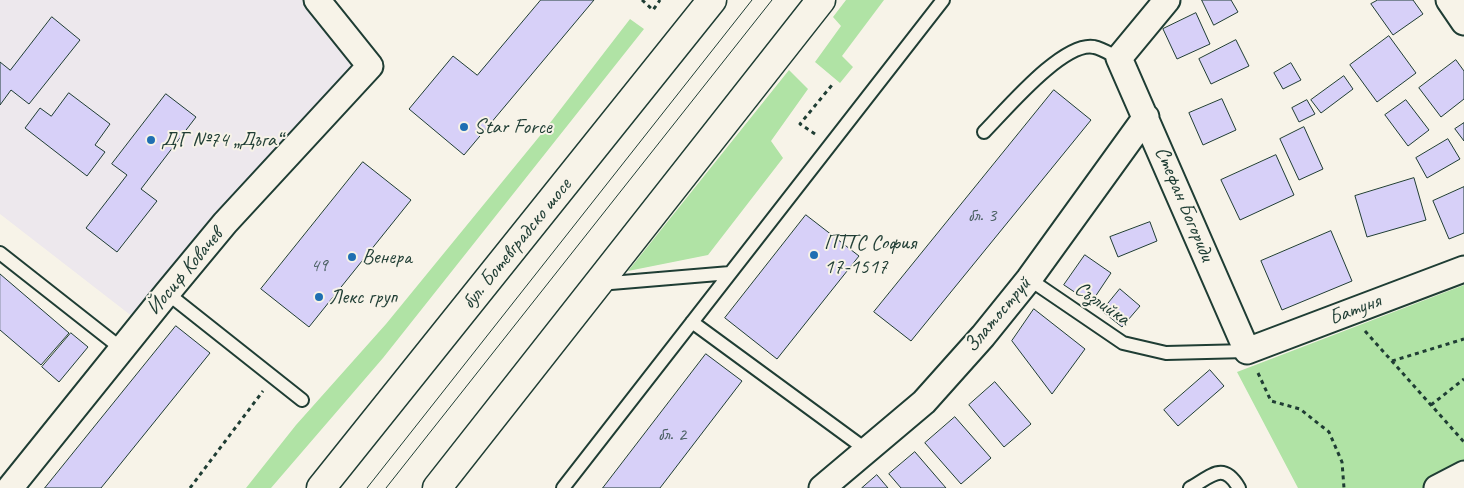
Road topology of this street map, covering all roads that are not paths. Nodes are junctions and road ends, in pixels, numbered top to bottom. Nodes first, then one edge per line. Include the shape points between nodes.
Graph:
1 (317, 0) edge
2 (712, 0) edge
3 (821, 0) edge
4 (943, 0) edge
5 (1168, 0) edge
6 (1450, 0) edge
7 (1464, 22) edge
8 (1119, 58) junction
9 (1146, 117) junction
10 (984, 132) dead end
11 (0, 253) edge
12 (1464, 269) edge
13 (730, 273) junction
14 (1029, 279) junction
15 (597, 284) junction
16 (167, 293) junction
17 (692, 322) junction
18 (122, 349) junction
19 (1247, 351) junction
20 (302, 400) dead end
21 (868, 451) junction
22 (10, 488) edge
23 (321, 488) edge
24 (437, 488) edge
25 (563, 488) edge
26 (822, 488) edge
27 (1190, 488) edge
28 (1239, 488) edge

1 - 16 street, Йосиф Ковачев via 370,66 226,223
2 - 23 main road, бул. Ботевградско шосе
3 - 15 main road
4 - 13 lane
5 - 8 street
6 - 7 street
8 - 9 street, Стефан Богориди
8 - 10 lane via 1093,47 1071,52 1044,71
9 - 14 street, Златоструй
9 - 19 street, Стефан Богориди
11 - 18 lane
12 - 19 street, Батуня
13 - 15 lane
13 - 17 lane
14 - 19 lane, Съзлийка via 1123,343 1166,353
14 - 21 street, Златоструй via 924,402
15 - 24 main road
16 - 18 street, Йосиф Ковачев
16 - 20 lane
17 - 21 lane
17 - 25 lane
18 - 22 street, Йосиф Ковачев
21 - 26 street, Златоструй
27 - 28 lane via 1218,472 1232,476

